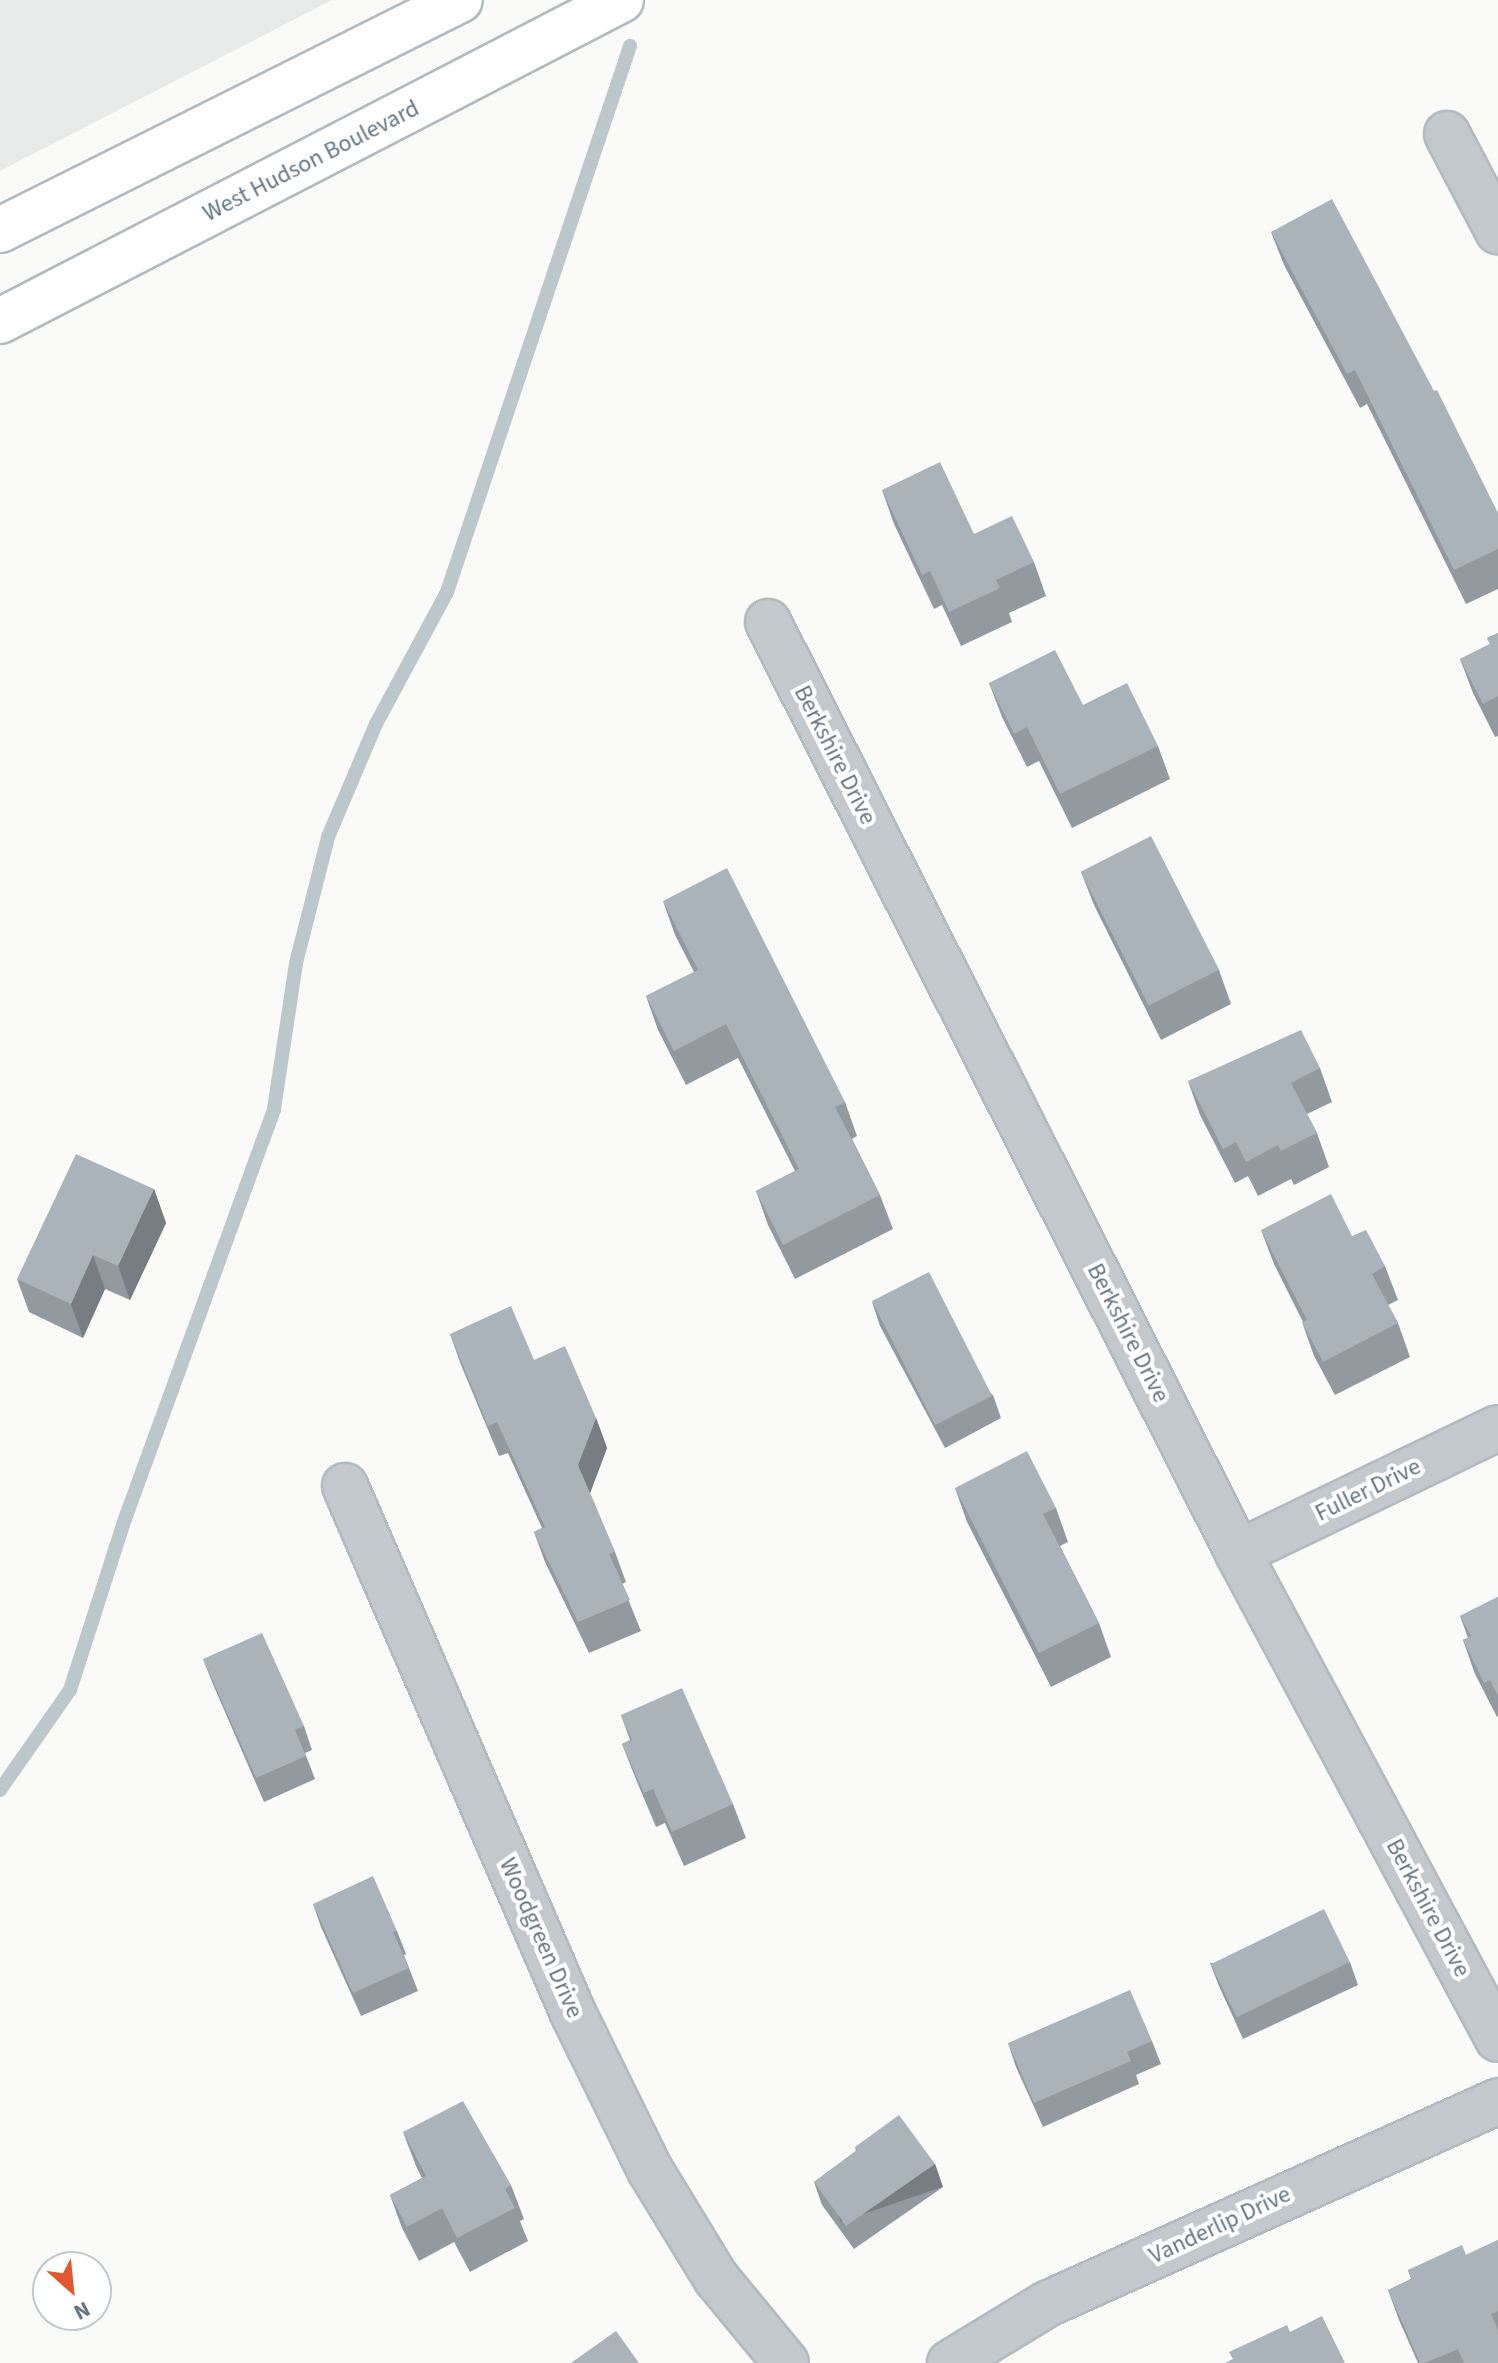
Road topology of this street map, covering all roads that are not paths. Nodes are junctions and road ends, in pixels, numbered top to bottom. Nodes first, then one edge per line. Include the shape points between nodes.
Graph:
1 (460, 0) edge
2 (621, 0) edge
3 (1447, 134) dead end
4 (0, 230) edge
5 (1498, 231) edge
6 (0, 321) edge
7 (768, 622) dead end
8 (1498, 1428) edge
9 (345, 1486) dead end
10 (1238, 1553) junction
11 (1498, 2039) edge
12 (1498, 2101) edge
13 (786, 2363) edge
14 (950, 2363) edge

1 - 4 main road
2 - 6 main road, West Hudson Boulevard
3 - 5 street
7 - 10 street, Berkshire Drive
8 - 10 street, Fuller Drive
9 - 13 street, Woodgreen Drive via 573,2013 650,2170 716,2278
10 - 11 street, Berkshire Drive
12 - 14 street, Vanderlip Drive via 1047,2304

